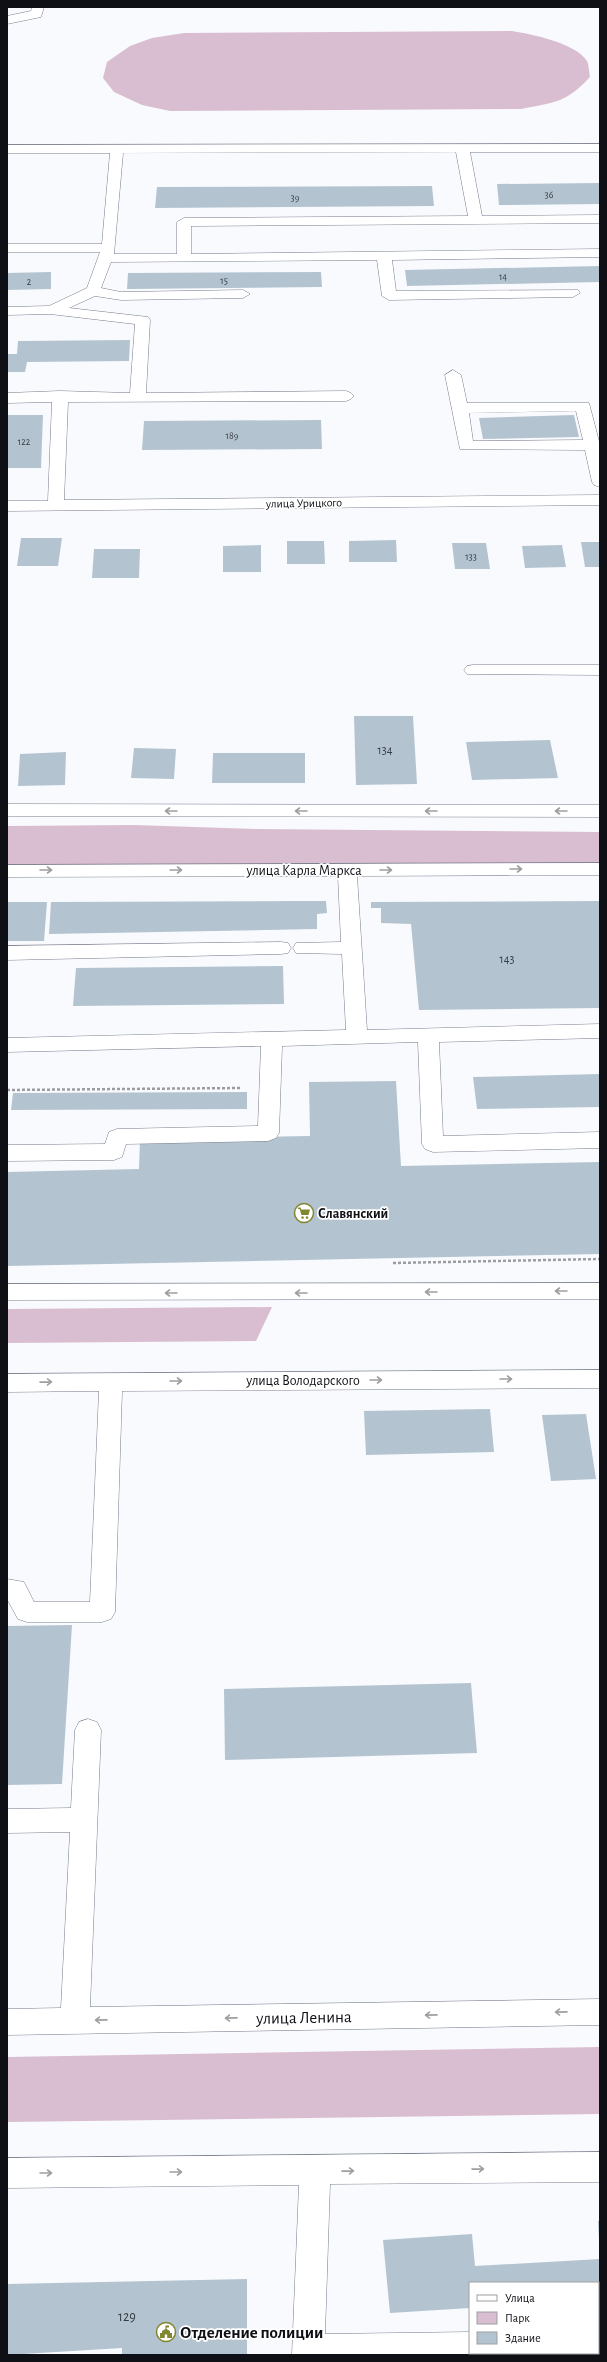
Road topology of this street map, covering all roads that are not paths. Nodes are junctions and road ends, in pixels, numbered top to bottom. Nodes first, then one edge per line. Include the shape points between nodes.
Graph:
1 (38, 7) edge
2 (7, 20) edge
3 (117, 148) junction
4 (462, 148) junction
5 (600, 148) edge
6 (7, 149) edge
7 (600, 219) edge
8 (476, 220) junction
9 (7, 248) edge
10 (107, 253) junction
11 (600, 253) edge
12 (384, 256) junction
13 (184, 258) junction
14 (93, 291) junction
15 (573, 293) dead end
16 (243, 294) dead end
17 (50, 310) junction
18 (7, 311) edge
19 (454, 375) dead end
20 (60, 396) junction
21 (138, 396) junction
22 (346, 396) dead end
23 (7, 398) edge
24 (460, 408) junction
25 (592, 445) junction
26 (600, 482) edge
27 (600, 500) edge
28 (7, 506) edge
29 (56, 506) junction
30 (473, 670) dead end
31 (600, 670) edge
32 (7, 810) edge
33 (600, 811) edge
34 (600, 869) edge
35 (7, 870) edge
36 (347, 870) junction
37 (281, 948) dead end
38 (303, 948) dead end
39 (350, 948) junction
40 (7, 953) edge
41 (600, 1031) edge
42 (428, 1034) junction
43 (357, 1036) junction
44 (272, 1038) junction
45 (7, 1045) edge
46 (600, 1140) edge
47 (7, 1154) edge
48 (600, 1291) edge
49 (7, 1292) edge
50 (600, 1379) edge
51 (111, 1381) junction
52 (7, 1382) edge
53 (7, 1589) edge
54 (88, 1730) dead end
55 (84, 1820) junction
56 (7, 1822) edge
57 (600, 2012) edge
58 (75, 2021) junction
59 (7, 2022) edge
60 (600, 2167) edge
61 (315, 2171) junction
62 (7, 2173) edge
63 (469, 2348) edge
64 (308, 2353) edge

1 - 2 street via 37,14
3 - 4 street
3 - 6 street
3 - 10 street
4 - 5 street
4 - 8 street
7 - 8 street
8 - 13 street via 184,222
9 - 10 street
10 - 13 street
10 - 14 street
11 - 12 street
12 - 13 street
12 - 15 street via 389,296
14 - 16 street via 121,296
14 - 17 street
17 - 18 street
17 - 21 street via 143,320
19 - 24 street
20 - 21 street
20 - 23 street
20 - 29 street
21 - 22 street
24 - 25 street via 583,406
24 - 25 street via 466,446
25 - 26 street
27 - 29 street, улица Урицкого
28 - 29 street, улица Урицкого
30 - 31 street
33 -> 32 street
36 -> 34 street, улица Карла Маркса
35 -> 36 street, улица Карла Маркса
36 - 39 street
37 - 40 street
38 - 39 street
39 - 43 street
41 - 42 street
42 - 43 street
42 - 46 street via 433,1144
43 - 44 street
44 - 45 street
44 - 47 street via 268,1133 117,1137 114,1152
48 -> 49 street
51 -> 50 street, улица Володарского
52 -> 51 street, улица Володарского
51 - 53 street via 102,1612 27,1612 15,1589
54 - 55 street
55 - 56 street
55 - 58 street
57 -> 58 street, улица Ленина
58 - 59 street, улица Ленина
61 -> 60 street
62 -> 61 street
61 - 64 street
63 - 64 street

